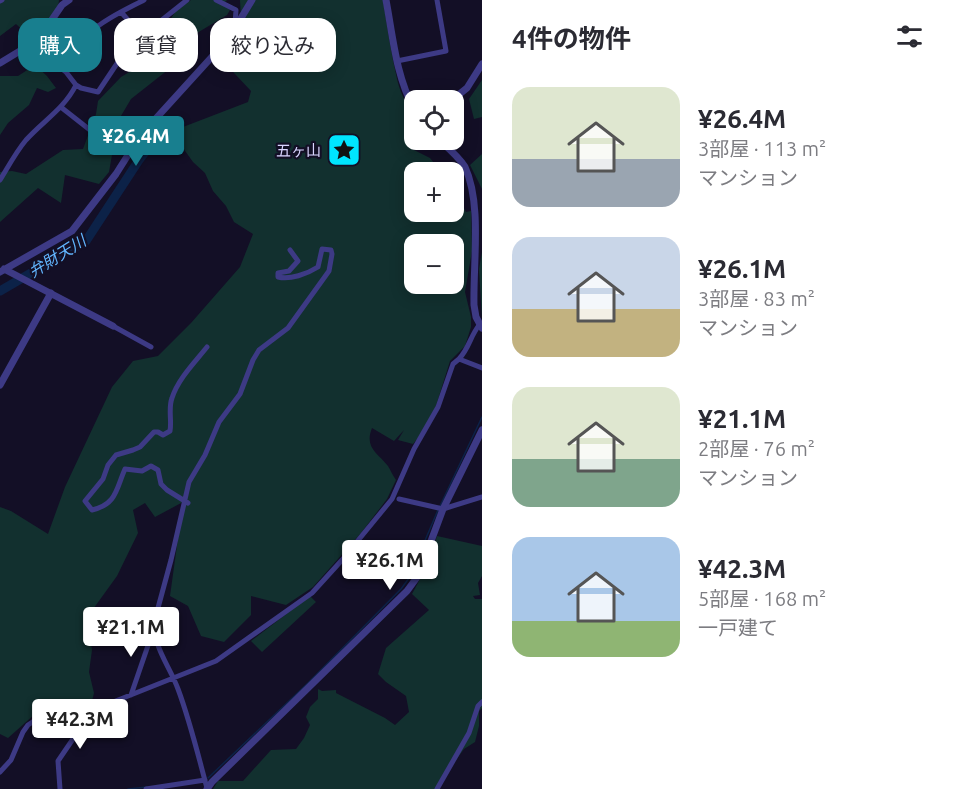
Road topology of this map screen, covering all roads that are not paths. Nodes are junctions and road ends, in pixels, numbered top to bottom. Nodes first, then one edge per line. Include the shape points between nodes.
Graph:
1 (69, 0) edge
2 (144, 0) edge
3 (187, 0) edge
4 (216, 0) edge
5 (252, 0) edge
6 (386, 0) edge
7 (437, 0) edge
8 (122, 12) junction
9 (53, 18) edge
10 (127, 18) edge
11 (164, 18) edge
12 (236, 18) edge
13 (241, 18) edge
14 (102, 24) edge
15 (18, 52) edge
16 (210, 59) edge
17 (397, 61) junction
18 (0, 63) edge
19 (482, 64) edge
20 (114, 68) edge
21 (64, 72) edge
22 (76, 85) junction
23 (405, 90) edge
24 (464, 90) edge
25 (62, 108) junction
26 (90, 130) dead end
27 (449, 150) edge
28 (0, 180) edge
29 (290, 250) dead end
30 (1, 269) edge
31 (51, 293) junction
32 (113, 326) joint
33 (481, 326) edge
34 (151, 347) dead end
35 (207, 347) dead end
36 (459, 359) junction
37 (482, 368) edge
38 (0, 385) edge
39 (482, 430) edge
40 (482, 497) edge
41 (399, 499) dead end
42 (186, 502) junction
43 (443, 509) junction
44 (154, 629) junction
45 (174, 679) junction
46 (130, 696) junction
47 (482, 702) edge
48 (93, 710) junction
49 (0, 759) edge
50 (9, 761) junction
51 (0, 772) edge
52 (206, 786) edge
53 (60, 789) edge
54 (146, 789) edge
55 (437, 789) edge

1 - 9 street
2 - 8 street
3 - 11 street
4 - 12 street via 236,10
5 - 13 street
6 - 17 street
7 - 17 street via 446,51
8 - 10 street
8 - 14 street
15 - 18 street
16 - 30 street via 140,136 72,231
17 - 23 street
19 - 24 street
20 - 22 street via 98,92
21 - 22 street
22 - 25 street
25 - 26 street
25 - 28 street via 25,141
27 - 33 street via 464,165 478,206 474,305
29 - 42 street via 298,261 289,271 278,273 278,277 312,271 318,267 322,249 331,250 329,271 288,328 259,350 240,394 219,422 189,482
30 - 31 street
31 - 32 street
31 - 38 street
32 - 34 street
33 - 36 street
35 - 42 street via 174,393 170,431 163,435 154,432 140,447 116,455 85,501 92,510 106,505 114,498 125,469 142,471 151,466 158,470 161,484
36 - 37 street
36 - 45 street via 453,364 438,407 392,499 338,564 312,593 216,661
39 - 43 street
40 - 43 street
41 - 43 street
42 - 44 street
43 - 52 street via 418,576 407,591
44 - 45 street via 158,648
44 - 46 street
45 - 46 street
45 - 52 street
46 - 48 street
47 - 55 street
48 - 50 street via 61,723 34,721 23,732
48 - 53 street via 58,761
49 - 50 street
50 - 51 street
52 - 54 street

